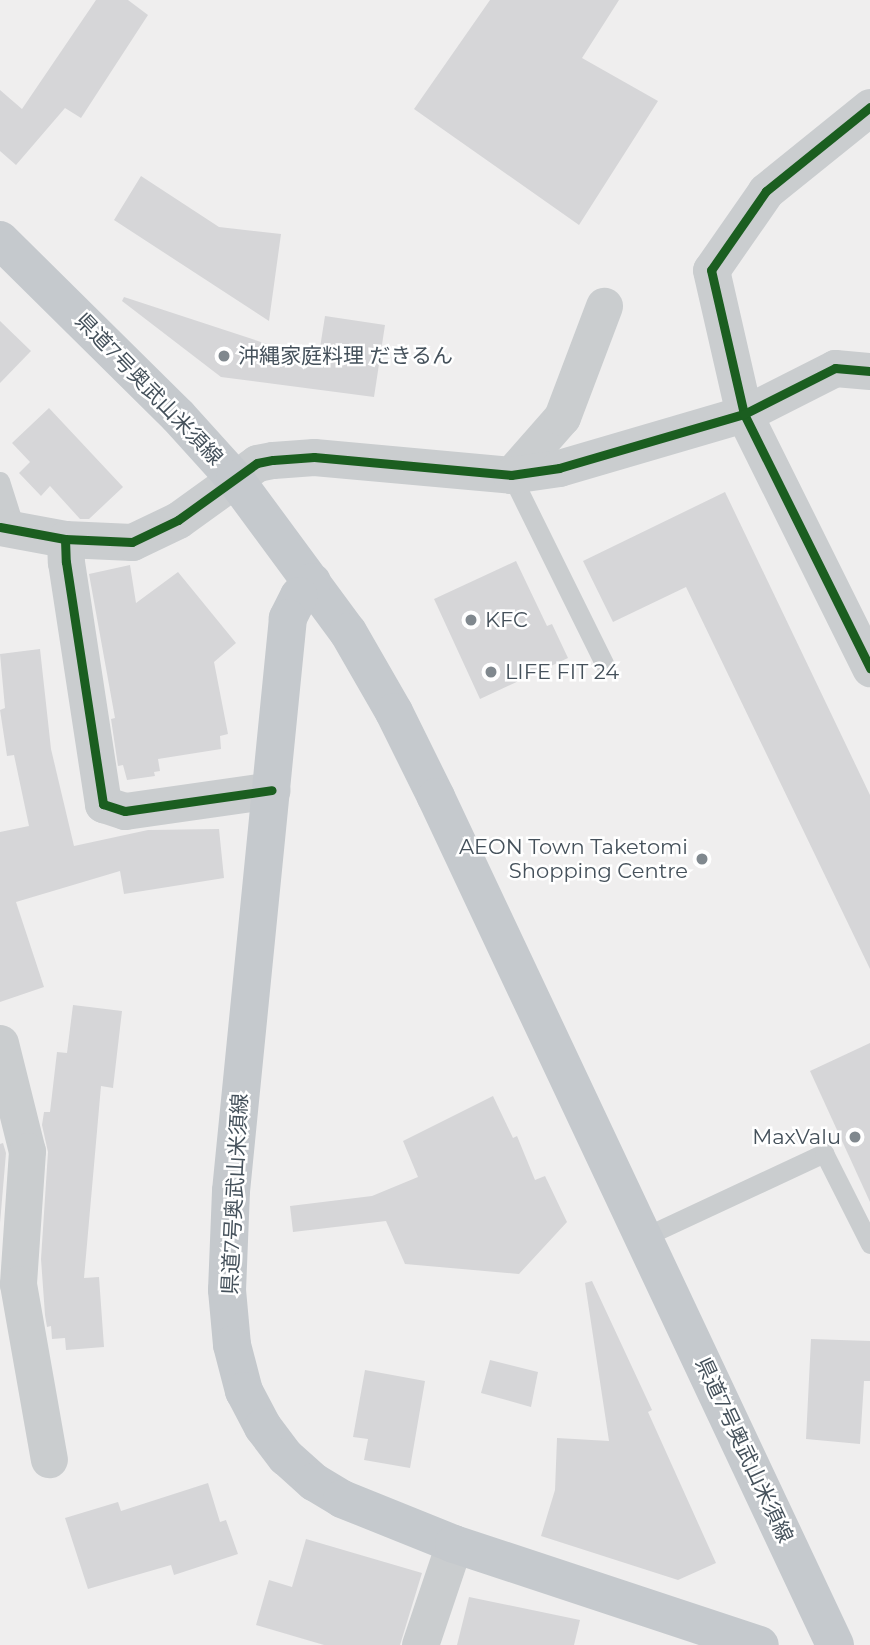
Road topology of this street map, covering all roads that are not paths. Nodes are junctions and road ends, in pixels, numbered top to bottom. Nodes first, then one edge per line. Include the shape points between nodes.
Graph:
1 (870, 107) edge
2 (0, 240) edge
3 (604, 306) dead end
4 (870, 371) edge
5 (744, 414) junction
6 (510, 475) junction
7 (235, 479) junction
8 (0, 481) edge
9 (8, 527) edge
10 (65, 539) junction
11 (312, 582) junction
12 (604, 663) dead end
13 (870, 668) edge
14 (272, 790) junction
15 (0, 1043) edge
16 (644, 1237) junction
17 (870, 1244) edge
18 (49, 1459) dead end
19 (454, 1544) junction
20 (420, 1645) edge
21 (760, 1645) edge
22 (835, 1645) edge

1 - 5 street via 766,191 711,270
2 - 7 main road, 県道7号奥武山米須線 via 178,416
3 - 6 street via 562,417
4 - 5 street via 835,368
5 - 6 street via 559,468
5 - 13 street
6 - 7 street via 314,457 257,463
6 - 12 lane
7 - 10 street via 177,520 132,542
7 - 11 main road, 県道7号奥武山米須線
8 - 9 lane
9 - 10 street
10 - 14 street via 103,804 125,811
11 - 14 main road, 県道7号奥武山米須線 via 288,618
11 - 16 main road, 県道7号奥武山米須線 via 348,632 394,712
14 - 19 main road, 県道7号奥武山米須線 via 232,1191 227,1290 232,1345 244,1391 263,1427 295,1466 342,1499
15 - 18 street via 27,1151 18,1284
16 - 17 lane via 824,1153
16 - 22 main road, 県道7号奥武山米須線
19 - 20 street
19 - 21 main road, 県道7号奥武山米須線

